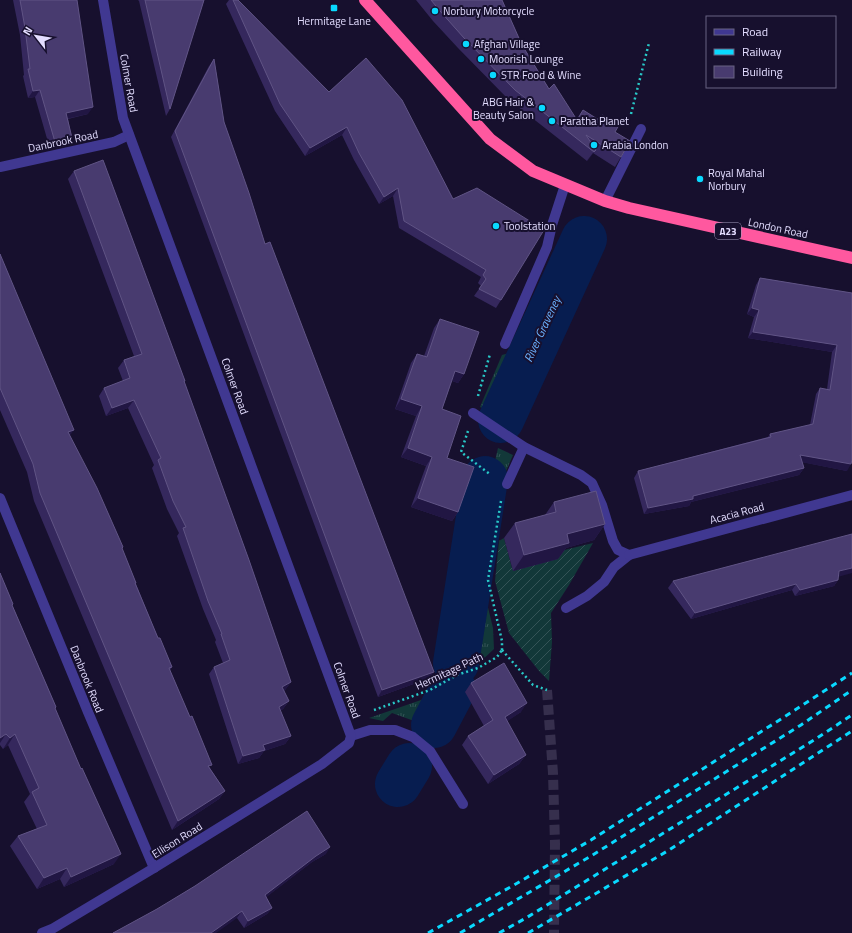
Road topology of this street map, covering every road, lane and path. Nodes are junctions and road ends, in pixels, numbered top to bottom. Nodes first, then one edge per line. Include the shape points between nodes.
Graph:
1 (103, 0) edge
2 (365, 0) edge
3 (649, 42) dead end
4 (630, 118) dead end
5 (641, 129) dead end
6 (129, 135) junction
7 (0, 167) edge
8 (565, 185) junction
9 (605, 201) junction
10 (852, 258) edge
11 (505, 344) dead end
12 (473, 413) dead end
13 (524, 447) junction
14 (461, 452) dead end
15 (507, 484) junction
16 (852, 495) edge
17 (0, 498) edge
18 (629, 555) junction
19 (566, 608) dead end
20 (502, 650) junction
21 (547, 690) dead end
22 (370, 712) dead end
23 (351, 736) junction
24 (322, 764) joint
25 (464, 804) dead end
26 (154, 868) junction
27 (42, 933) edge

1 - 6 street, Colmer Road via 123,118
2 - 8 highway, A23 via 490,139 533,172
3 - 4 path
5 - 9 street
6 - 7 street, Danbrook Road via 114,142
6 - 23 street, Colmer Road
8 - 9 highway, A23
8 - 11 street via 547,247
9 - 10 highway, London Road / A23 via 691,223
12 - 13 street
13 - 15 street
13 - 18 street via 592,483 613,541 618,550
14 - 15 path
15 - 20 path via 498,513 488,580
16 - 18 street, Acacia Road
17 - 26 street, Danbrook Road
18 - 19 street via 614,567 604,582
20 - 21 path via 533,685
20 - 22 path, Hermitage Path via 497,657 478,668 430,690
23 - 24 street, Colmer Road via 349,743
23 - 25 street via 370,730 395,730 413,736 430,751
24 - 26 street, Ellison Road
26 - 27 street, Ellison Road

